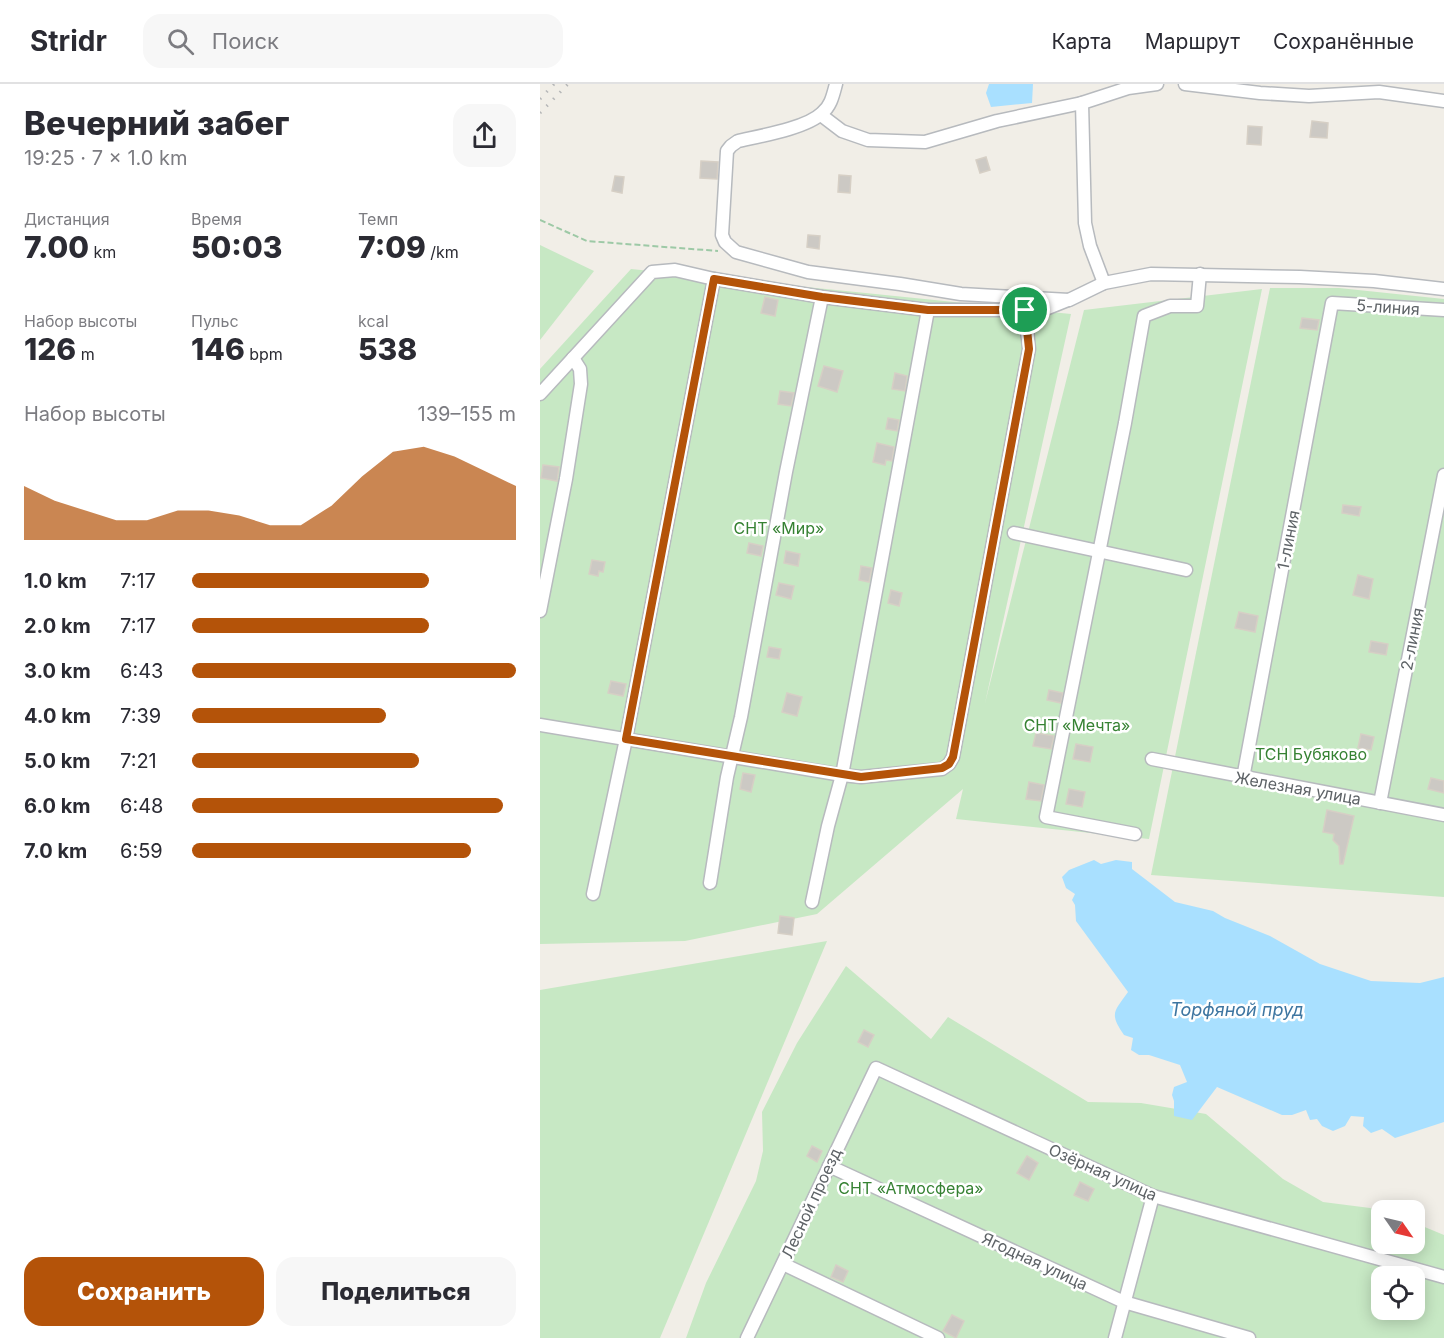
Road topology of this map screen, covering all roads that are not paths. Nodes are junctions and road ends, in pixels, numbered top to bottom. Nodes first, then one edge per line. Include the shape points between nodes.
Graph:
1 (836, 84) edge
2 (1157, 84) edge
3 (1185, 84) edge
4 (1444, 101) edge
5 (1082, 103) junction
6 (821, 116) junction
7 (1200, 274) junction
8 (714, 279) junction
9 (1104, 283) junction
10 (1444, 289) edge
11 (822, 297) junction
12 (1069, 300) junction
13 (1332, 303) joint
14 (928, 310) junction
15 (1025, 310) junction
16 (1444, 310) edge
17 (573, 358) junction
18 (540, 394) edge
19 (1444, 475) edge
20 (1014, 533) dead end
21 (1099, 551) junction
22 (1186, 570) dead end
23 (540, 611) edge
24 (540, 726) edge
25 (626, 739) junction
26 (732, 757) junction
27 (1152, 759) dead end
28 (842, 775) junction
29 (1243, 778) junction
30 (1380, 803) junction
31 (1444, 815) edge
32 (1135, 834) dead end
33 (710, 882) dead end
34 (594, 894) dead end
35 (812, 902) dead end
36 (876, 1068) joint
37 (829, 1166) junction
38 (1153, 1196) junction
39 (783, 1264) junction
40 (1444, 1277) edge
41 (1124, 1302) junction
42 (747, 1338) edge
43 (939, 1338) edge
44 (1115, 1338) edge
45 (1249, 1338) edge

1 - 6 street
2 - 5 street via 1128,88
3 - 4 street via 1270,94 1379,93
5 - 6 street via 997,121 925,142 868,140 842,132
5 - 9 street via 1085,223
6 - 12 street via 738,141 727,152 722,235 736,252 808,272 929,290
7 - 9 street via 1151,274
7 - 10 street via 1374,281
7 - 21 street via 1197,306 1170,306 1144,316
8 - 11 street
8 - 17 street via 675,270 652,272
8 - 25 street
9 - 12 street
11 - 14 street
11 - 26 street
12 - 15 street via 1043,310
13 - 16 street, 5-линия
13 - 29 street, 1-линия
14 - 15 street
14 - 28 street
15 - 28 street via 1029,349 953,757 942,768 861,777
17 - 18 street
17 - 23 street via 580,369 581,384
19 - 30 street, 2-линия
20 - 21 street
21 - 22 street
21 - 32 street via 1046,817
24 - 25 street
25 - 26 street
25 - 34 street
26 - 28 street
26 - 33 street
27 - 29 street, Железная улица
28 - 35 street
29 - 30 street, Железная улица
30 - 31 street, Железная улица
36 - 37 street, Лесной проезд
36 - 38 street, Озёрная улица
37 - 39 street, Лесной проезд
37 - 41 street, Ягодная улица
38 - 40 street, Озёрная улица
38 - 41 street
39 - 42 street, Лесной проезд
39 - 43 street
41 - 44 street
41 - 45 street, Ягодная улица

